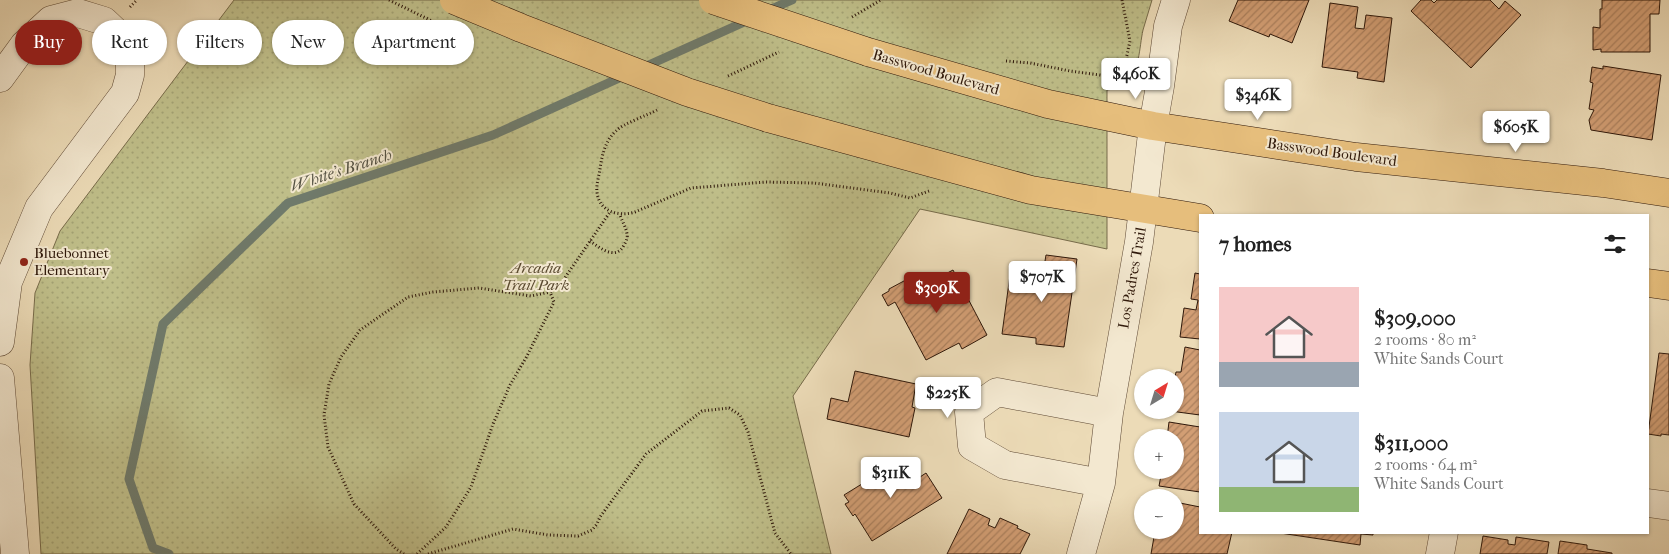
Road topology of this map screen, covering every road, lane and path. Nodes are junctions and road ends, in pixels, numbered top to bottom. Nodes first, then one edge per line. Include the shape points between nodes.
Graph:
1 (454, 0) edge
2 (713, 0) edge
3 (1122, 0) edge
4 (1176, 0) edge
5 (0, 78) edge
6 (1122, 78) dead end
7 (1153, 126) junction
8 (1669, 193) edge
9 (1144, 210) junction
10 (610, 212) dead end
11 (620, 215) dead end
12 (1199, 218) edge
13 (590, 241) junction
14 (1649, 283) edge
15 (1669, 286) edge
16 (550, 292) junction
17 (0, 342) edge
18 (0, 378) edge
19 (1109, 412) junction
20 (1101, 484) junction
21 (1649, 503) edge
22 (1669, 506) edge
23 (1444, 534) edge
24 (15, 554) edge
25 (404, 554) edge
26 (417, 554) edge
27 (428, 554) edge
28 (791, 554) edge
29 (1081, 554) edge
30 (1440, 554) edge

1 - 9 main road, bridge via 687,92 768,118 1031,190
2 - 7 main road, Basswood Boulevard, bridge via 868,52 1048,104
3 - 6 path via 1130,41
4 - 7 street, Los Padres Trail via 1168,26
5 - 17 street via 24,45 52,20 78,13 104,21 121,37 130,60 125,93 39,208 8,282
7 - 8 main road, Basswood Boulevard via 1356,157
7 - 9 street, Los Padres Trail
9 - 12 main road
9 - 19 street, Los Padres Trail
10 - 13 path
11 - 13 path via 628,235 620,251 610,253
13 - 16 path via 562,282
14 - 15 main road
16 - 25 path via 531,296 479,288 408,297 360,330 341,357 329,384 324,416 328,447 354,504
16 - 26 path via 554,302 510,385 471,487 446,527
18 - 24 street
19 - 20 street, Los Padres Trail
19 - 20 street via 997,392 969,412 972,446 1005,466
20 - 29 street, Los Padres Trail
21 - 22 street
23 - 30 street
27 - 28 path via 513,530 548,535 585,534 597,524 646,454 702,411 729,408 740,414 748,432 775,532

